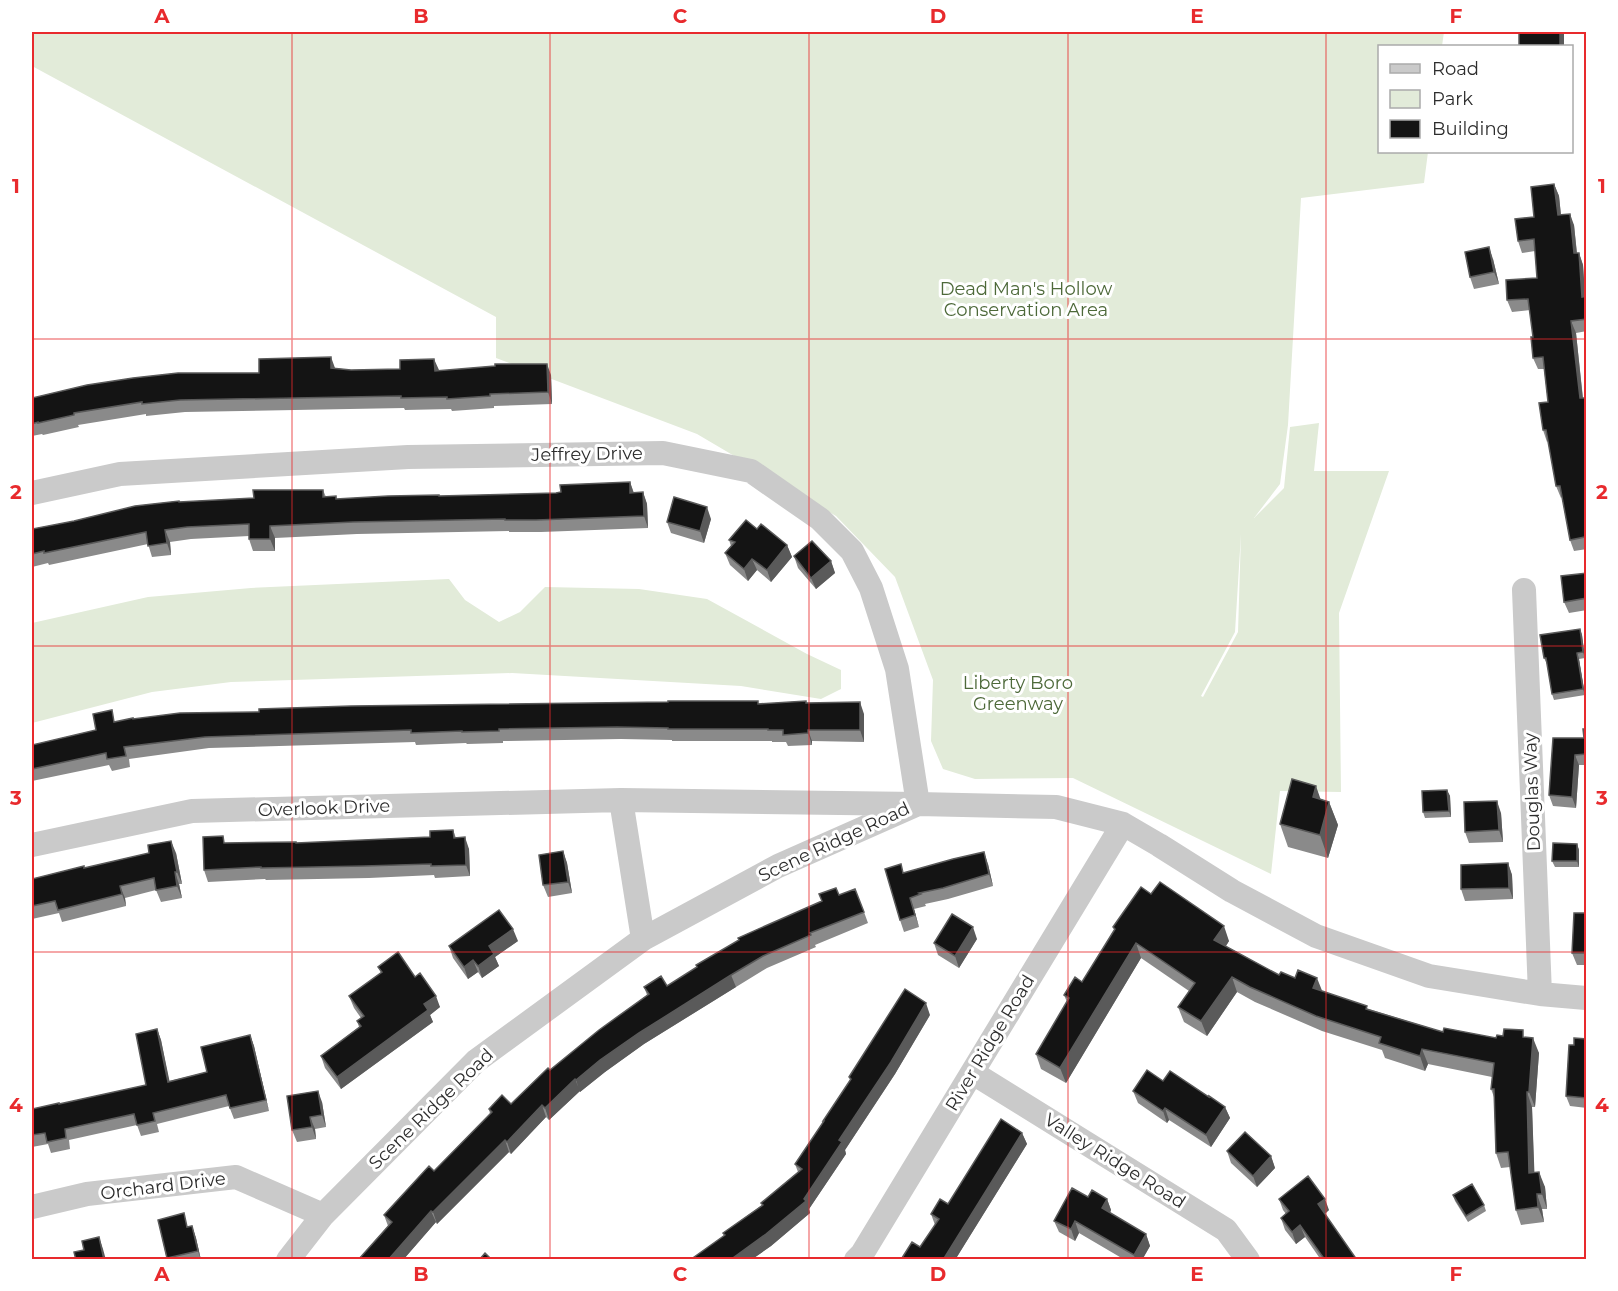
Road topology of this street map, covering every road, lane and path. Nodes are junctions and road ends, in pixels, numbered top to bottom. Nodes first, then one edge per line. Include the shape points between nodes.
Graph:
1 (32, 493) edge
2 (1524, 590) dead end
3 (621, 800) junction
4 (918, 804) junction
5 (1123, 824) junction
6 (32, 845) edge
7 (643, 939) junction
8 (1540, 994) junction
9 (1587, 998) edge
10 (973, 1072) junction
11 (32, 1207) edge
12 (323, 1215) junction
13 (288, 1260) edge
14 (856, 1260) edge
15 (1248, 1260) edge

1 - 4 street, Jeffrey Drive via 120,474 408,457 663,453 751,471 820,519 852,551 871,588 897,669
2 - 8 street, Douglas Way
3 - 4 street, Overlook Drive
3 - 6 street, Overlook Drive via 192,811
3 - 7 street
4 - 5 street, Scene Ridge Road via 1056,807
4 - 7 street, Scene Ridge Road via 778,866
5 - 8 street, Scene Ridge Road via 1232,891 1316,936 1429,976
5 - 10 street, River Ridge Road
7 - 12 street, Scene Ridge Road via 476,1061
8 - 9 street, Scene Ridge Road
10 - 14 street, River Ridge Road
10 - 15 street, Valley Ridge Road via 1226,1230
11 - 12 street, Orchard Drive via 87,1194 236,1177
12 - 13 street, Scene Ridge Road

